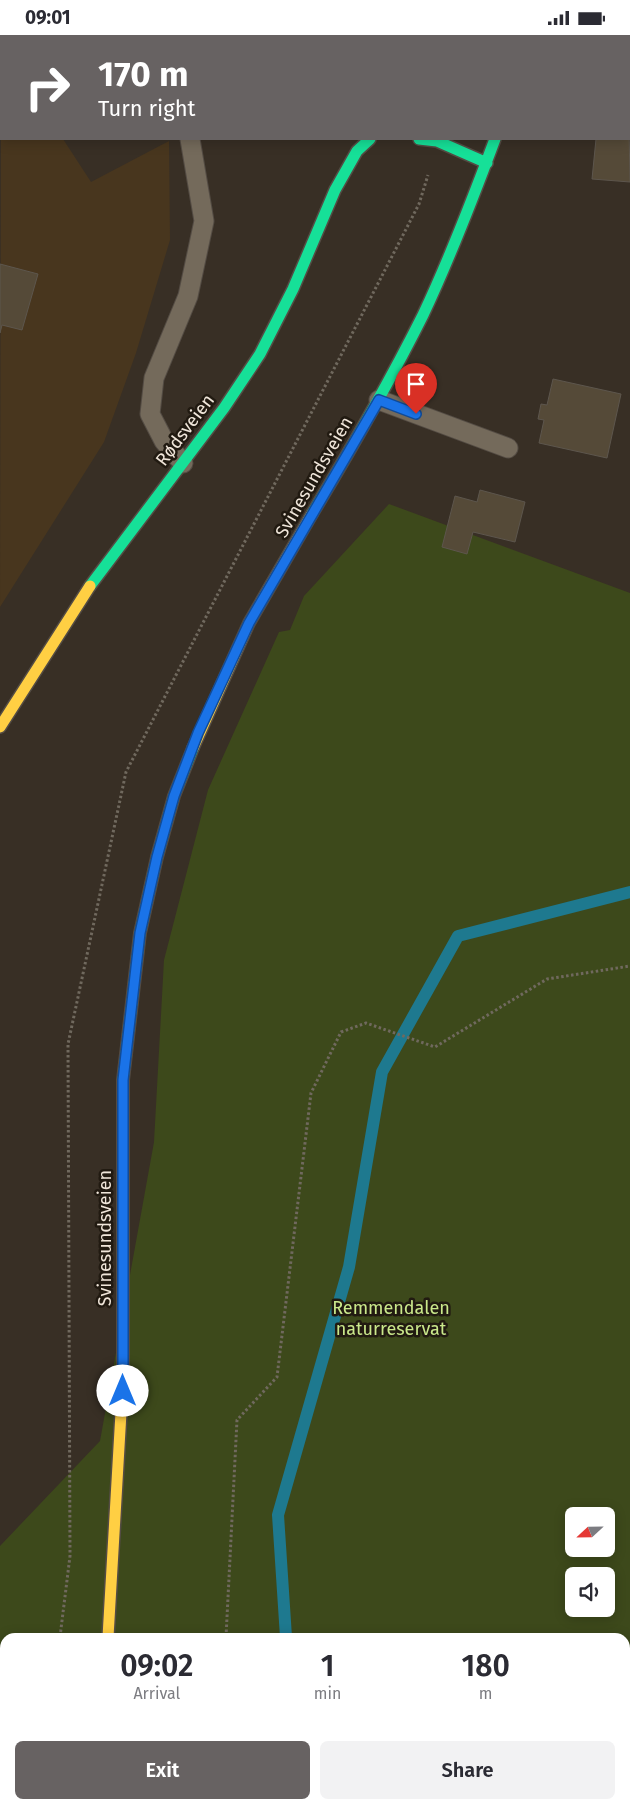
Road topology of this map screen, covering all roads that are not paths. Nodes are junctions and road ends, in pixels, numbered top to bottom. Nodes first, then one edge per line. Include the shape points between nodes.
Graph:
1 (190, 140) edge
2 (369, 140) edge
3 (428, 140) edge
4 (495, 140) edge
5 (487, 163) junction
6 (379, 400) junction
7 (508, 448) dead end
8 (183, 463) junction
9 (0, 727) edge
10 (108, 1633) edge

1 - 8 lane via 204,221 188,296 154,378 150,414 164,441
2 - 8 main road, Rødsveien via 357,151 335,190 293,289 260,354
3 - 5 main road
4 - 5 main road, Svinesundsveien
5 - 6 main road, Svinesundsveien via 423,314
6 - 7 lane
6 - 10 main road, Svinesundsveien via 249,623 198,733 174,796 140,933 123,1080 123,1391
8 - 9 main road, Rødsveien via 80,599

